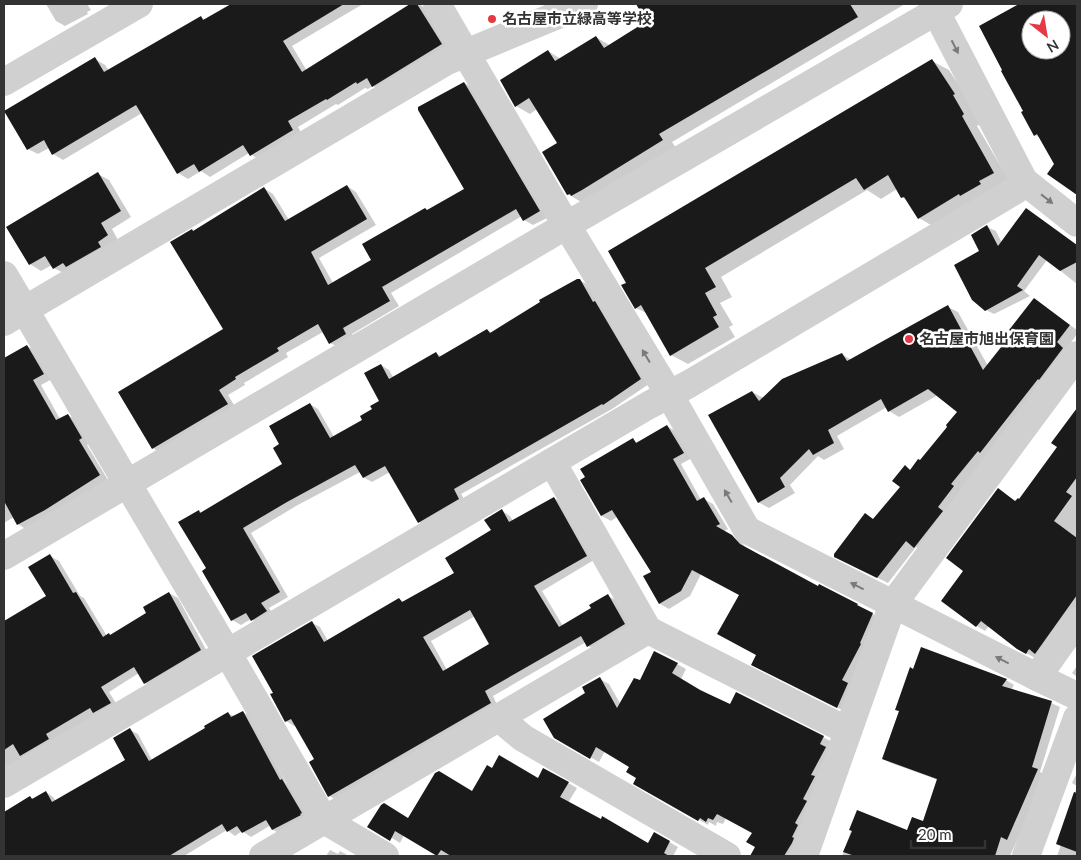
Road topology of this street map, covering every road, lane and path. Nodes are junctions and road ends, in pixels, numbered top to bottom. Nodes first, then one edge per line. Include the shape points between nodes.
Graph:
1 (139, 4) edge
2 (437, 4) edge
3 (584, 4) edge
4 (939, 6) edge
5 (466, 52) junction
6 (4, 82) edge
7 (1024, 181) junction
8 (1077, 223) edge
9 (567, 225) junction
10 (4, 275) edge
11 (14, 316) edge
12 (1077, 355) edge
13 (669, 394) junction
14 (552, 462) junction
15 (127, 484) junction
16 (4, 556) edge
17 (893, 604) junction
18 (1077, 621) edge
19 (648, 630) junction
20 (227, 652) junction
21 (1037, 678) junction
22 (1077, 696) edge
23 (500, 718) junction
24 (1077, 718) edge
25 (848, 731) junction
26 (4, 784) edge
27 (324, 820) junction
28 (262, 856) edge
29 (385, 856) edge
30 (727, 856) edge
31 (804, 856) edge
32 (1026, 856) edge

1 - 6 street
2 - 5 street
3 - 5 street
4 -> 7 street
4 - 9 street
5 - 9 street
5 - 11 street
7 -> 8 street
7 - 13 street via 1016,190
13 -> 9 street
9 - 15 street
10 - 11 street
11 - 15 street
12 - 17 street
13 - 14 street
17 -> 13 street via 747,530
14 - 19 street
14 - 20 street
15 - 16 street
15 - 20 street
21 -> 17 street
17 - 25 street
18 - 21 street
19 - 23 street
19 - 25 street
20 - 26 street
20 - 27 street
21 - 22 street
23 - 27 street
23 - 30 street via 523,738
24 - 32 street
25 - 31 street
27 - 28 street
27 - 29 street

